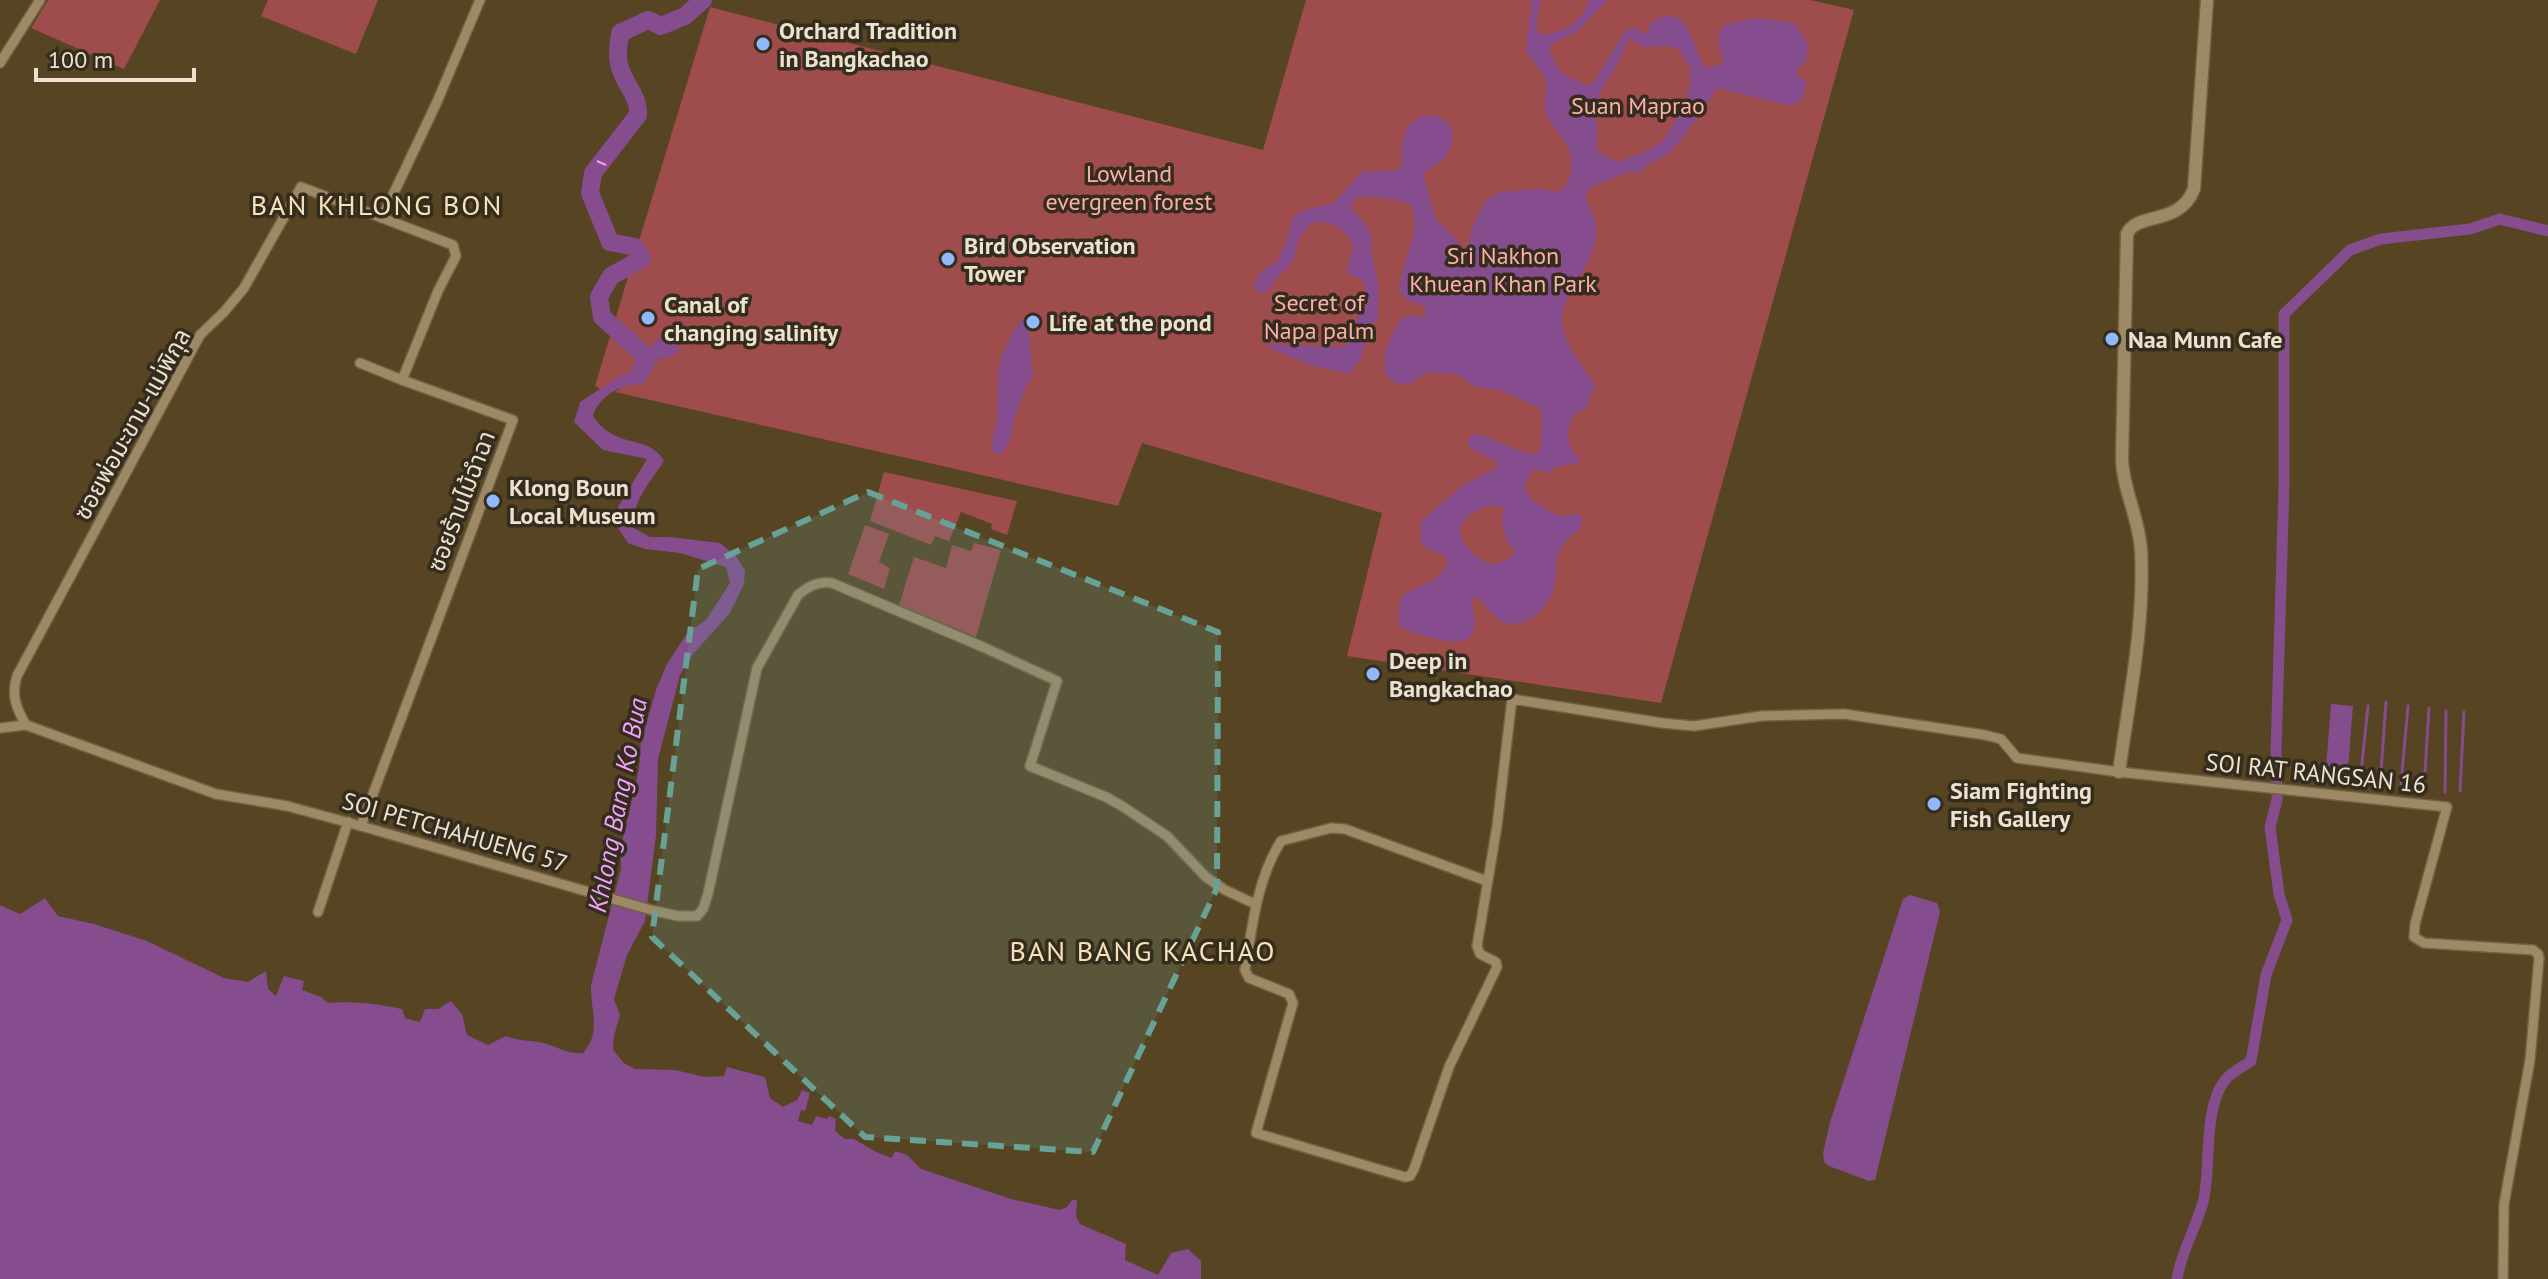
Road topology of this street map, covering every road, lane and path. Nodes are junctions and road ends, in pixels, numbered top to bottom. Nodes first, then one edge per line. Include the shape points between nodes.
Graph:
1 (40, 0) edge
2 (480, 0) edge
3 (2207, 0) edge
4 (0, 63) edge
5 (382, 218) junction
6 (360, 363) dead end
7 (402, 380) junction
8 (26, 725) junction
9 (0, 728) edge
10 (2119, 772) junction
11 (348, 822) junction
12 (361, 826) junction
13 (1487, 881) junction
14 (1255, 904) junction
15 (318, 912) dead end
16 (2503, 1279) edge

1 - 4 street
2 - 5 street
3 - 10 street via 2194,189 2181,208 2133,225 2127,234 2122,459 2139,536 2141,608
5 - 7 street via 456,250
5 - 8 street, ซอยพ่อมะขาม-แม่พิกุล via 301,187 244,288 200,335 17,676 16,708
6 - 7 street
7 - 12 street, ซอยร้านไม้ฉำฉา via 513,420
8 - 9 street, SOI PETCHAHUENG 57
8 - 11 street, SOI PETCHAHUENG 57 via 216,794
10 - 13 street, SOI RAT RANGSAN 16 via 2017,758 2001,739 1985,735 1844,714 1761,716 1694,726 1512,699
10 - 16 street, SOI RAT RANGSAN 16 via 2447,807 2414,937 2424,943 2538,954 2530,1060 2504,1204
11 - 12 street, SOI PETCHAHUENG 57
11 - 15 street
12 - 14 street, SOI PETCHAHUENG 57 via 651,910 697,916 712,879 757,668 798,595 822,582 1057,681 1030,766 1122,806 1167,836 1206,877
13 - 14 street via 1331,828 1281,841
13 - 14 street via 1477,946 1497,967 1449,1067 1414,1169 1405,1177 1256,1133 1293,1003 1289,994 1249,978 1245,970

